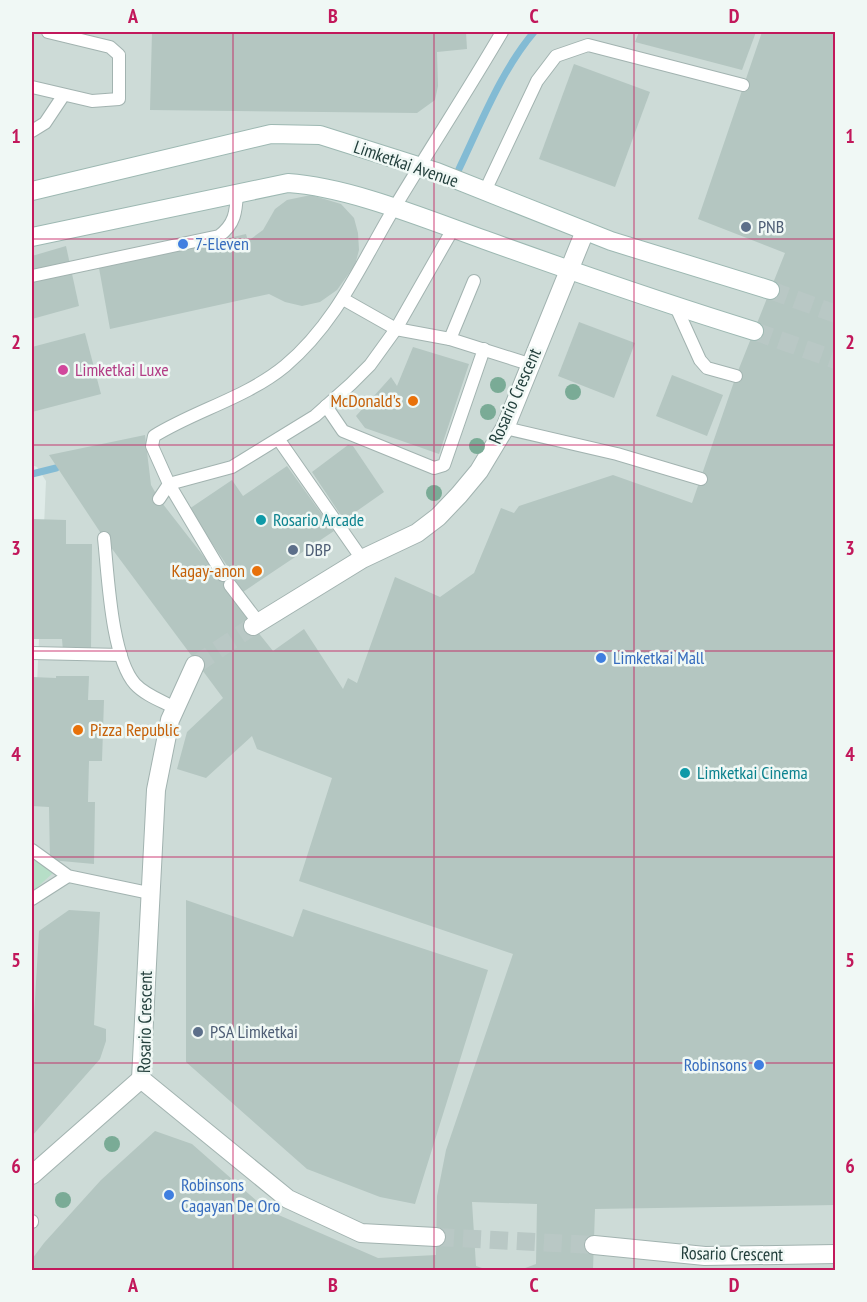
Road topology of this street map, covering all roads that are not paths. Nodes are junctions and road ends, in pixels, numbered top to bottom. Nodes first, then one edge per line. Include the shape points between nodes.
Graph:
1 (48, 32) edge
2 (502, 32) edge
3 (743, 85) dead end
4 (32, 87) edge
5 (63, 96) junction
6 (32, 131) edge
7 (421, 168) junction
8 (32, 191) edge
9 (484, 191) junction
10 (237, 193) junction
11 (394, 210) junction
12 (453, 229) junction
13 (585, 231) junction
14 (32, 237) edge
15 (570, 271) junction
16 (32, 276) edge
17 (474, 281) dead end
18 (770, 290) tunnel mouth
19 (343, 299) junction
20 (676, 307) junction
21 (396, 329) junction
22 (754, 331) tunnel mouth
23 (450, 339) junction
24 (484, 349) junction
25 (529, 364) junction
26 (736, 376) dead end
27 (326, 406) junction
28 (505, 428) junction
29 (279, 440) junction
30 (701, 479) dead end
31 (169, 484) junction
32 (159, 499) dead end
33 (104, 538) dead end
34 (362, 560) junction
35 (256, 624) joint
36 (32, 653) edge
37 (121, 655) junction
38 (195, 665) tunnel mouth
39 (175, 708) junction
40 (32, 850) edge
41 (68, 876) junction
42 (149, 893) junction
43 (32, 899) edge
44 (141, 1079) junction
45 (32, 1175) edge
46 (436, 1237) tunnel mouth
47 (594, 1245) tunnel mouth
48 (836, 1254) edge

1 - 5 lane via 110,46 120,56 119,99 92,101
2 - 7 lane
3 - 9 lane via 588,45 556,56 537,81
4 - 5 lane
5 - 6 lane via 45,123
7 - 8 street, Limketkai Avenue via 320,135 271,134
7 - 9 street, Limketkai Avenue
7 - 11 lane
9 - 13 street, Limketkai Avenue
10 - 11 street via 288,183 308,184
10 - 14 street
10 - 16 lane via 236,214 229,228 219,236
11 - 12 street
11 - 19 lane
12 - 15 street
12 - 21 lane
13 - 15 street, Rosario Crescent
13 - 18 street, Limketkai Avenue
15 - 20 street
15 - 25 street, Rosario Crescent
17 - 23 lane
19 - 21 lane
19 - 31 lane via 320,333 269,377 247,392 154,436 152,446
20 - 22 street
20 - 26 lane via 700,360 707,368
21 - 23 lane
21 - 27 lane via 370,365
23 - 24 lane
24 - 25 lane
24 - 27 lane via 444,465 434,468 357,439 343,431
25 - 28 street, Rosario Crescent
27 - 29 lane
28 - 30 lane via 617,454
28 - 34 street, Rosario Crescent via 479,471 438,517 417,533
29 - 31 lane via 232,467
29 - 34 lane
31 - 32 lane
31 - 35 lane
33 - 37 lane
34 - 35 street, Rosario Crescent
36 - 37 lane
37 - 39 lane via 136,685
38 - 39 street, Rosario Crescent
39 - 42 street, Rosario Crescent via 156,790
40 - 41 lane
41 - 42 lane
41 - 43 lane
42 - 44 street, Rosario Crescent
44 - 45 street
44 - 46 street, Rosario Crescent via 288,1199 361,1233
47 - 48 street, Rosario Crescent via 705,1256

